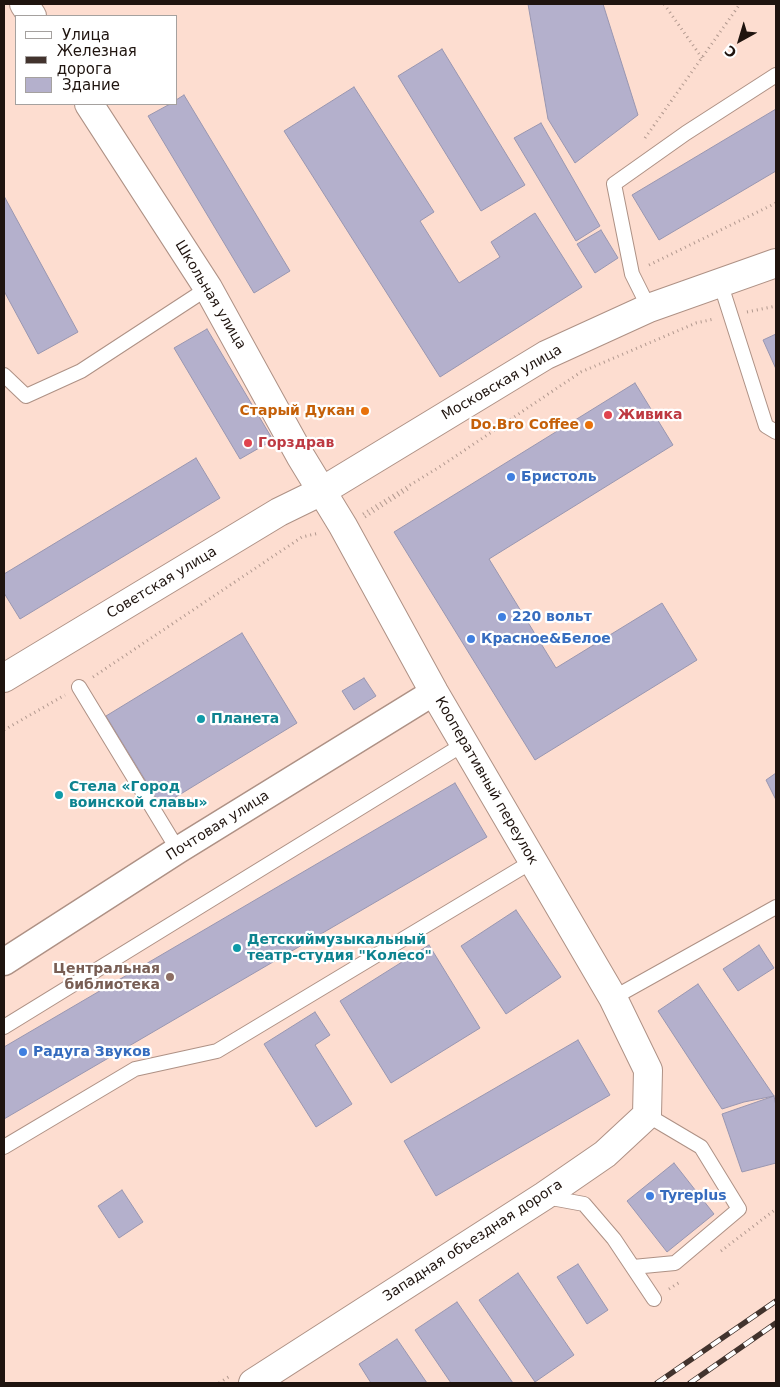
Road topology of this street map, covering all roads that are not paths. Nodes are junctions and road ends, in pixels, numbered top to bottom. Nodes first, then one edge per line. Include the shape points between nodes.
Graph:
1 (24, 4) edge
2 (31, 15) edge
3 (776, 75) edge
4 (90, 105) edge
5 (776, 263) edge
6 (720, 282) junction
7 (208, 288) junction
8 (649, 308) junction
9 (4, 374) edge
10 (776, 432) edge
11 (322, 491) junction
12 (4, 678) edge
13 (83, 684) road end
14 (434, 692) junction
15 (464, 744) junction
16 (178, 850) junction
17 (533, 861) junction
18 (776, 907) edge
19 (4, 962) edge
20 (613, 998) junction
21 (4, 1027) edge
22 (647, 1115) junction
23 (4, 1147) edge
24 (544, 1196) junction
25 (633, 1266) junction
26 (654, 1299) dead end
27 (253, 1383) edge

1 - 2 main road
3 - 8 lane via 614,184 632,274
4 - 7 main road, Школьная улица
5 - 6 main road, Московская улица
6 - 8 main road, Московская улица
6 - 10 lane via 766,426
7 - 9 lane via 81,371 26,396
7 - 11 main road, Школьная улица
8 - 11 main road, Московская улица via 546,355
11 - 12 main road, Советская улица via 279,512
11 - 14 main road, Кооперативный переулок via 352,522
13 - 16 lane
14 - 15 main road, Кооперативный переулок
14 - 16 street, Почтовая улица
15 - 17 main road, Кооперативный переулок
15 - 21 lane
16 - 19 street, Почтовая улица
17 - 20 main road, Кооперативный переулок
17 - 23 lane via 217,1051 136,1069
18 - 20 lane
20 - 22 main road, Кооперативный переулок via 648,1070
22 - 24 main road, Западная объездная дорога via 605,1154
22 - 25 lane via 701,1147 739,1209 675,1263
24 - 25 lane via 584,1204
24 - 27 main road, Западная объездная дорога
25 - 26 lane

